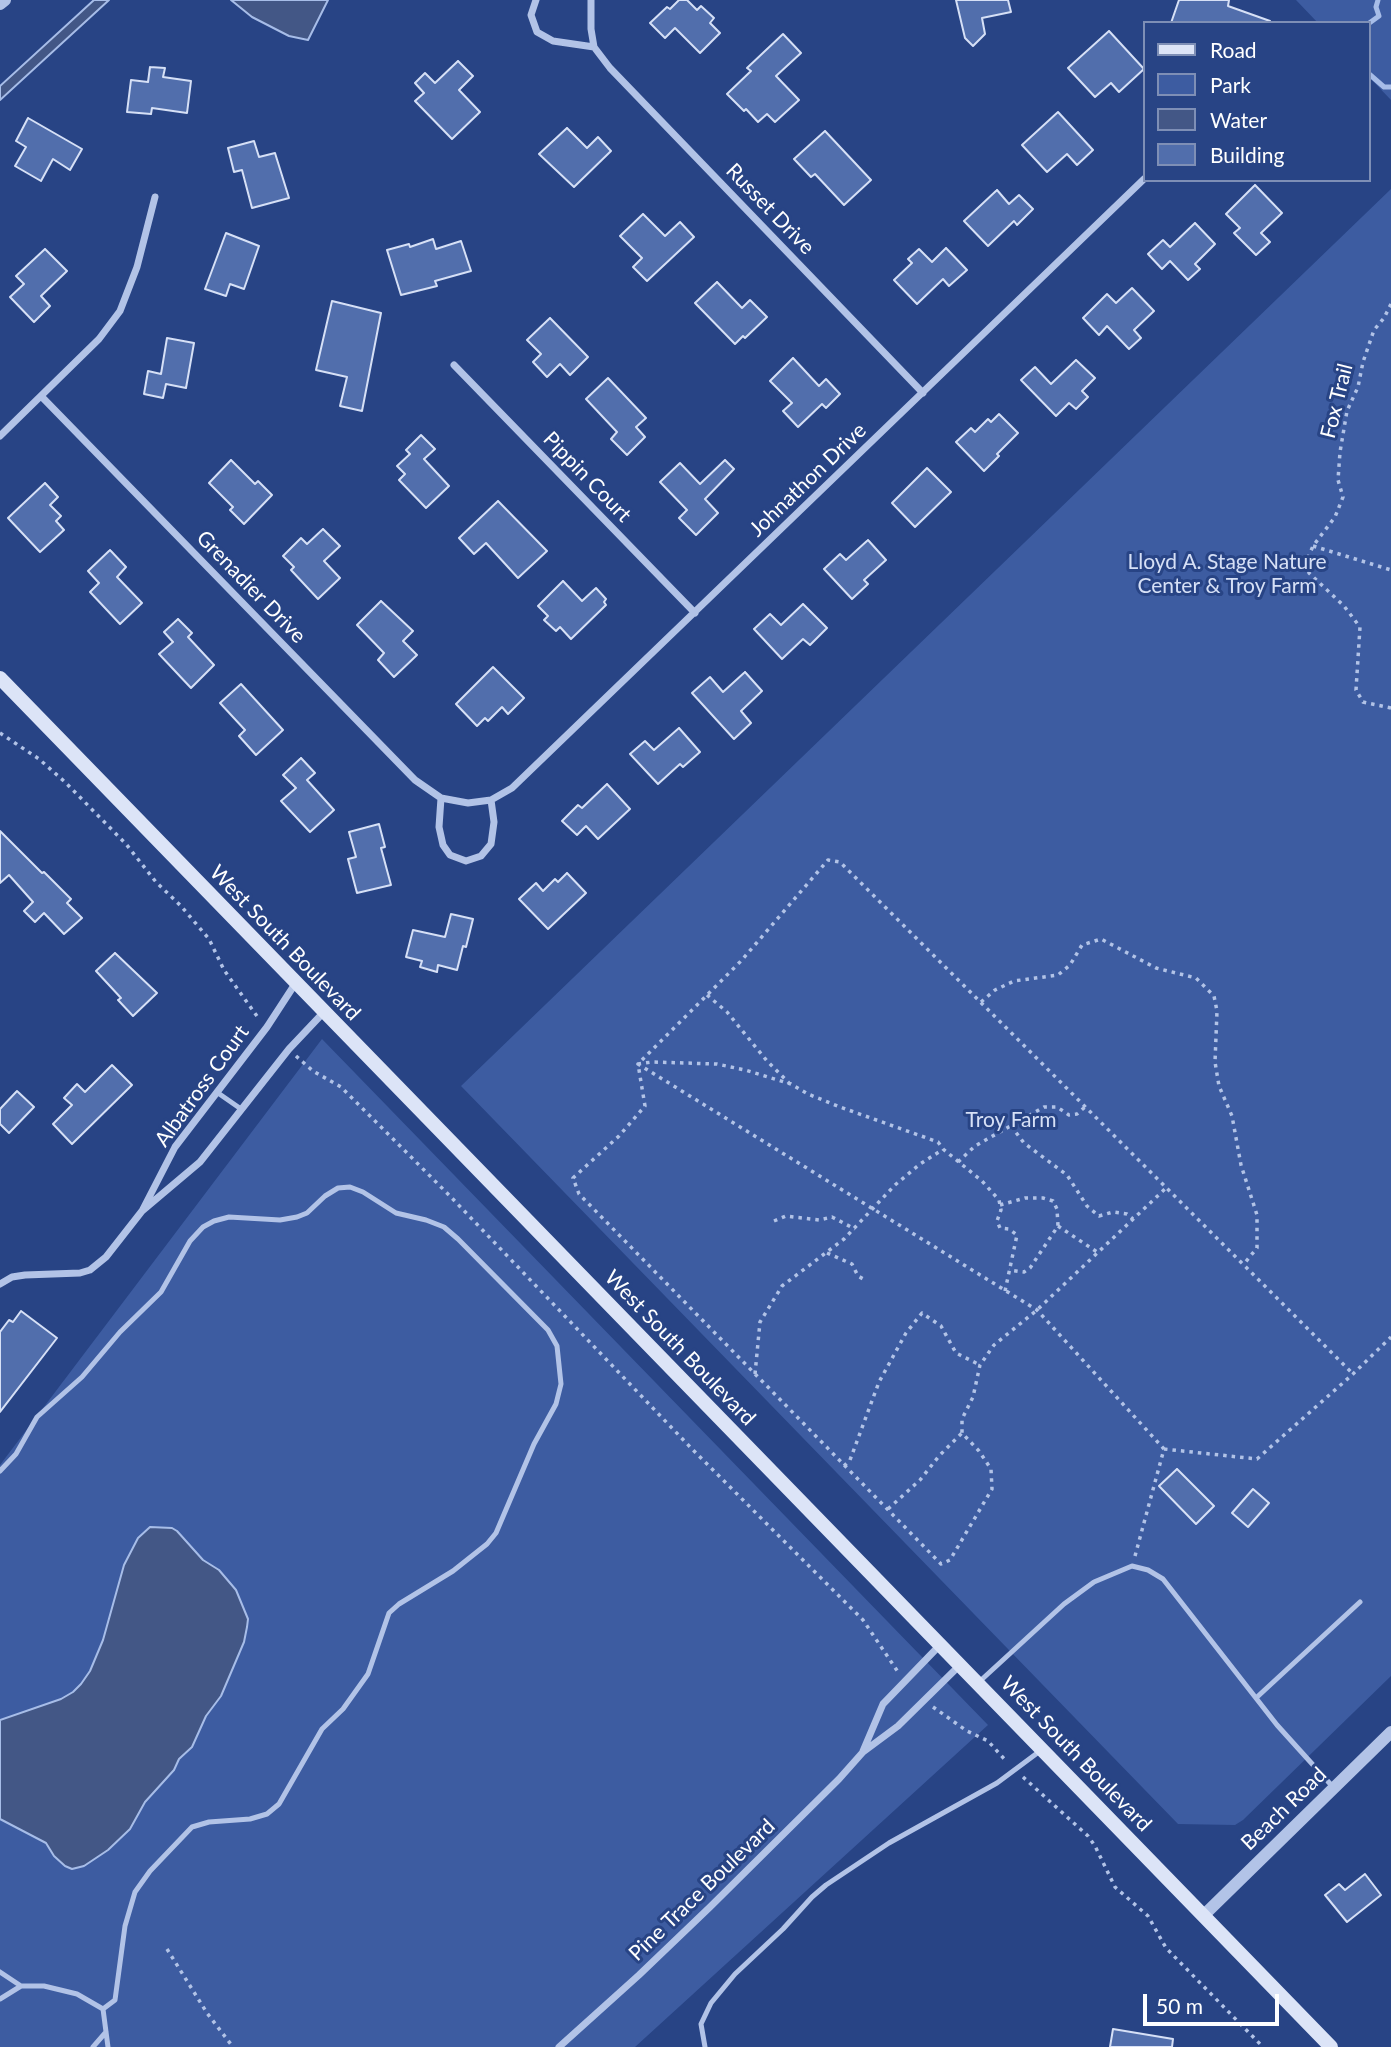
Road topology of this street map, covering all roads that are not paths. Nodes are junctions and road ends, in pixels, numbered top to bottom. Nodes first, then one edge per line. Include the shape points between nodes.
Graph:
1 (5, 0) edge
2 (536, 0) edge
3 (591, 0) edge
4 (0, 4) edge
5 (594, 47) junction
6 (1142, 181) edge
7 (155, 197) dead end
8 (454, 365) dead end
9 (923, 393) junction
10 (41, 396) junction
11 (0, 436) edge
12 (695, 613) junction
13 (0, 678) edge
14 (441, 798) junction
15 (491, 800) junction
16 (468, 803) joint
17 (295, 984) junction
18 (323, 1013) junction
19 (218, 1093) junction
20 (241, 1109) junction
21 (142, 1211) junction
22 (0, 1284) edge
23 (0, 1471) edge
24 (1360, 1602) dead end
25 (940, 1645) junction
26 (960, 1665) junction
27 (978, 1683) junction
28 (1256, 1698) junction
29 (1391, 1732) edge
30 (1042, 1749) junction
31 (863, 1752) junction
32 (1334, 1787) junction
33 (1204, 1915) junction
34 (0, 1972) edge
35 (21, 1986) junction
36 (0, 1999) edge
37 (103, 2009) junction
38 (106, 2032) junction
39 (93, 2047) edge
40 (108, 2047) edge
41 (559, 2047) edge
42 (705, 2047) edge
43 (1331, 2047) edge

1 - 4 street
2 - 5 street via 531,15 537,32 553,41
3 - 5 street
5 - 9 street, Russet Drive
6 - 9 street, Johnathon Drive
7 - 10 street via 120,311 99,339
8 - 12 street, Pippin Court
9 - 12 street, Johnathon Drive
10 - 11 street
10 - 14 street, Grenadier Drive via 415,780
12 - 15 street, Johnathon Drive via 512,788
13 - 17 main road, West South Boulevard
14 - 15 street via 443,845 450,855 466,861 481,856 491,844
14 - 16 street, Grenadier Drive
15 - 16 street, Johnathon Drive
17 - 18 main road, West South Boulevard
17 - 19 street, Albatross Court
18 - 20 street, Albatross Court
18 - 25 main road, West South Boulevard
19 - 20 lane
19 - 21 street, Albatross Court via 175,1147
20 - 21 street, Albatross Court via 200,1162
21 - 22 street, Albatross Court via 107,1257 90,1270 24,1275
23 - 37 lane via 16,1454 37,1417 82,1377 161,1292 203,1227 229,1217 297,1217 338,1188 350,1187 396,1213 444,1227 558,1346 561,1384 556,1404 496,1533 453,1571 389,1613 368,1674 322,1729 279,1804 250,1819 192,1827 150,1871 135,1892 125,1926 115,2000
24 - 28 lane
25 - 26 main road, West South Boulevard
25 - 31 street, Pine Trace Boulevard via 883,1704
26 - 27 main road, West South Boulevard
26 - 31 street, Pine Trace Boulevard via 898,1727
27 - 28 lane via 1064,1604 1094,1582 1132,1566 1163,1579
27 - 30 main road, West South Boulevard
28 - 32 lane
29 - 32 street, Beach Road
30 - 33 main road, West South Boulevard
30 - 42 lane via 1016,1771 889,1843 812,1897 711,2003 701,2024
31 - 41 street, Pine Trace Boulevard via 710,1907
32 - 33 street, Beach Road
33 - 43 main road, West South Boulevard
34 - 35 lane
35 - 36 lane
35 - 37 lane via 77,1994
37 - 38 lane
38 - 39 lane
38 - 40 lane

